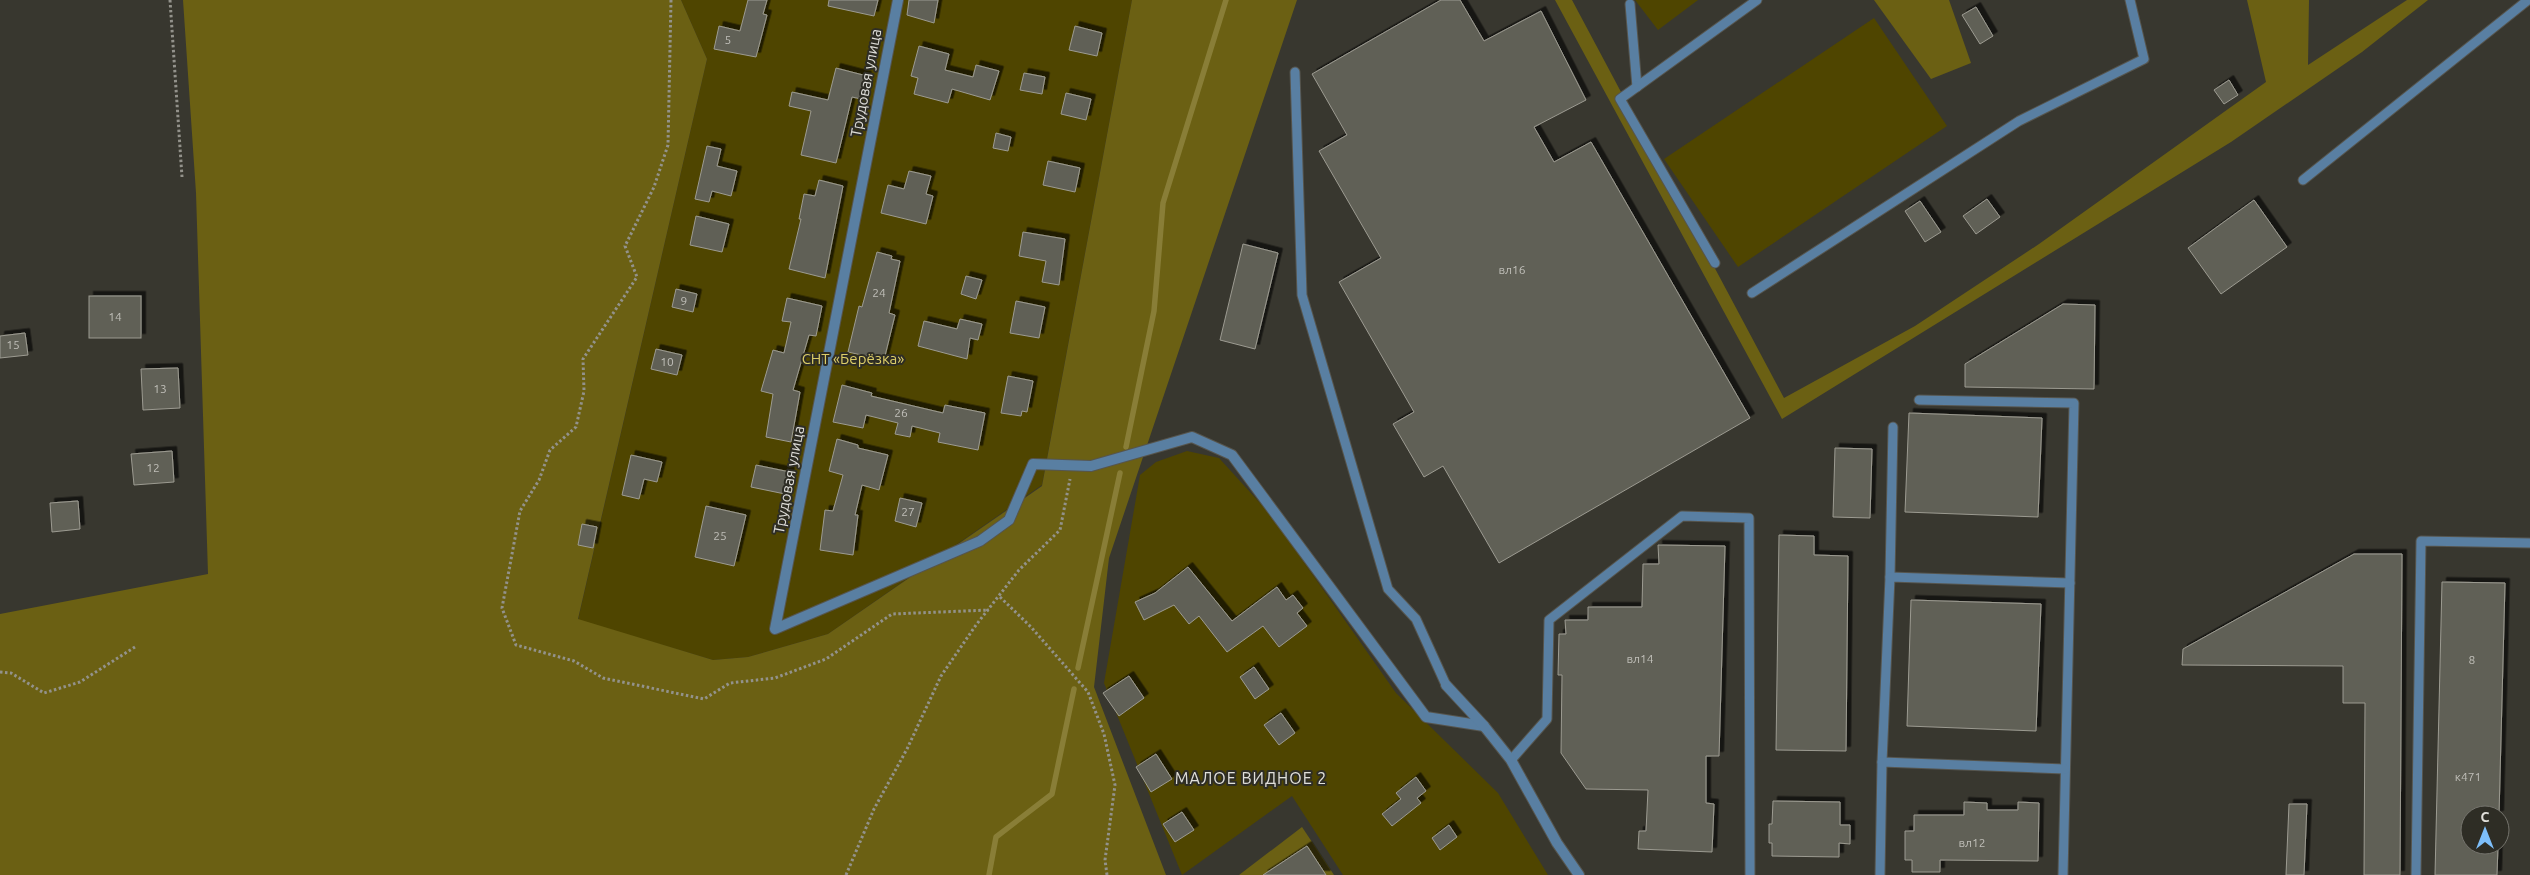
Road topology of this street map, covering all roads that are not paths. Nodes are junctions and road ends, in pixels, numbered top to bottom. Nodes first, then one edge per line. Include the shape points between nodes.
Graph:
1 (898, 0) edge
2 (1757, 0) edge
3 (2130, 0) edge
4 (2528, 0) edge
5 (1630, 4) dead end
6 (1295, 72) dead end
7 (1637, 87) junction
8 (2303, 180) dead end
9 (1715, 262) dead end
10 (1752, 293) dead end
11 (1919, 400) dead end
12 (1893, 427) dead end
13 (2530, 543) edge
14 (1890, 577) junction
15 (2070, 583) junction
16 (1446, 685) joint
17 (1484, 726) junction
18 (1511, 760) junction
19 (1882, 762) junction
20 (2065, 769) junction
21 (1580, 875) edge
22 (1750, 875) edge
23 (1880, 875) edge
24 (2063, 875) edge
25 (2416, 875) edge

1 - 17 street, Трудовая улица via 775,629 980,541 1009,520 1033,464 1091,466 1192,436 1232,455 1426,717
2 - 7 lane
3 - 10 lane via 2144,59 2019,120
4 - 8 lane
5 - 7 lane
6 - 16 lane via 1302,295 1388,589 1416,619
7 - 9 lane via 1620,99
11 - 15 lane via 2074,403
12 - 14 lane
13 - 25 lane via 2421,541
14 - 15 lane
14 - 19 lane
15 - 20 lane
16 - 17 street
17 - 18 street
18 - 21 street via 1557,843
18 - 22 lane via 1547,719 1549,620 1682,516 1749,518
19 - 20 lane
19 - 23 lane
20 - 24 lane

